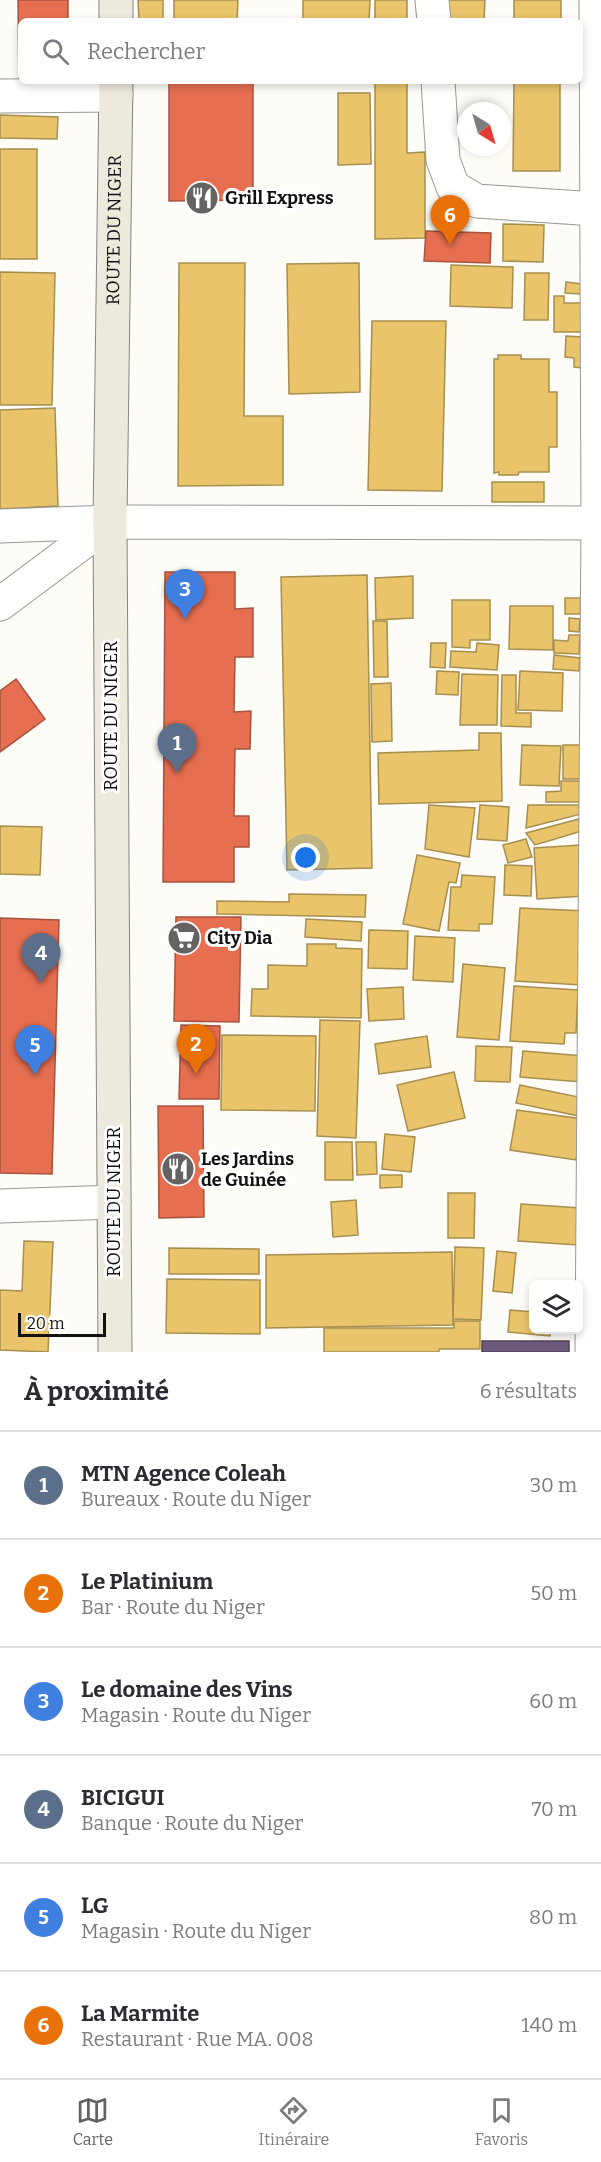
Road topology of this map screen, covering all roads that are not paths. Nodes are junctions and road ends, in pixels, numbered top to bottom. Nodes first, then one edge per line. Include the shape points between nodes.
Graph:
1 (116, 0) edge
2 (432, 0) edge
3 (596, 0) edge
4 (116, 18) edge
5 (434, 18) edge
6 (438, 84) edge
7 (116, 88) edge
8 (0, 96) edge
9 (595, 208) junction
10 (110, 522) junction
11 (599, 523) edge
12 (0, 526) edge
13 (0, 604) edge
14 (114, 1202) junction
15 (0, 1206) edge
16 (115, 1352) edge
17 (592, 1352) edge

1 - 4 main road
2 - 5 street
3 - 9 street
6 - 9 street via 443,160 453,187 477,201
7 - 8 street
7 - 10 main road, ROUTE DU NIGER
9 - 11 street
10 - 11 street
10 - 12 street
10 - 13 street
10 - 14 main road, ROUTE DU NIGER
11 - 17 street
14 - 15 street
14 - 16 main road, ROUTE DU NIGER

